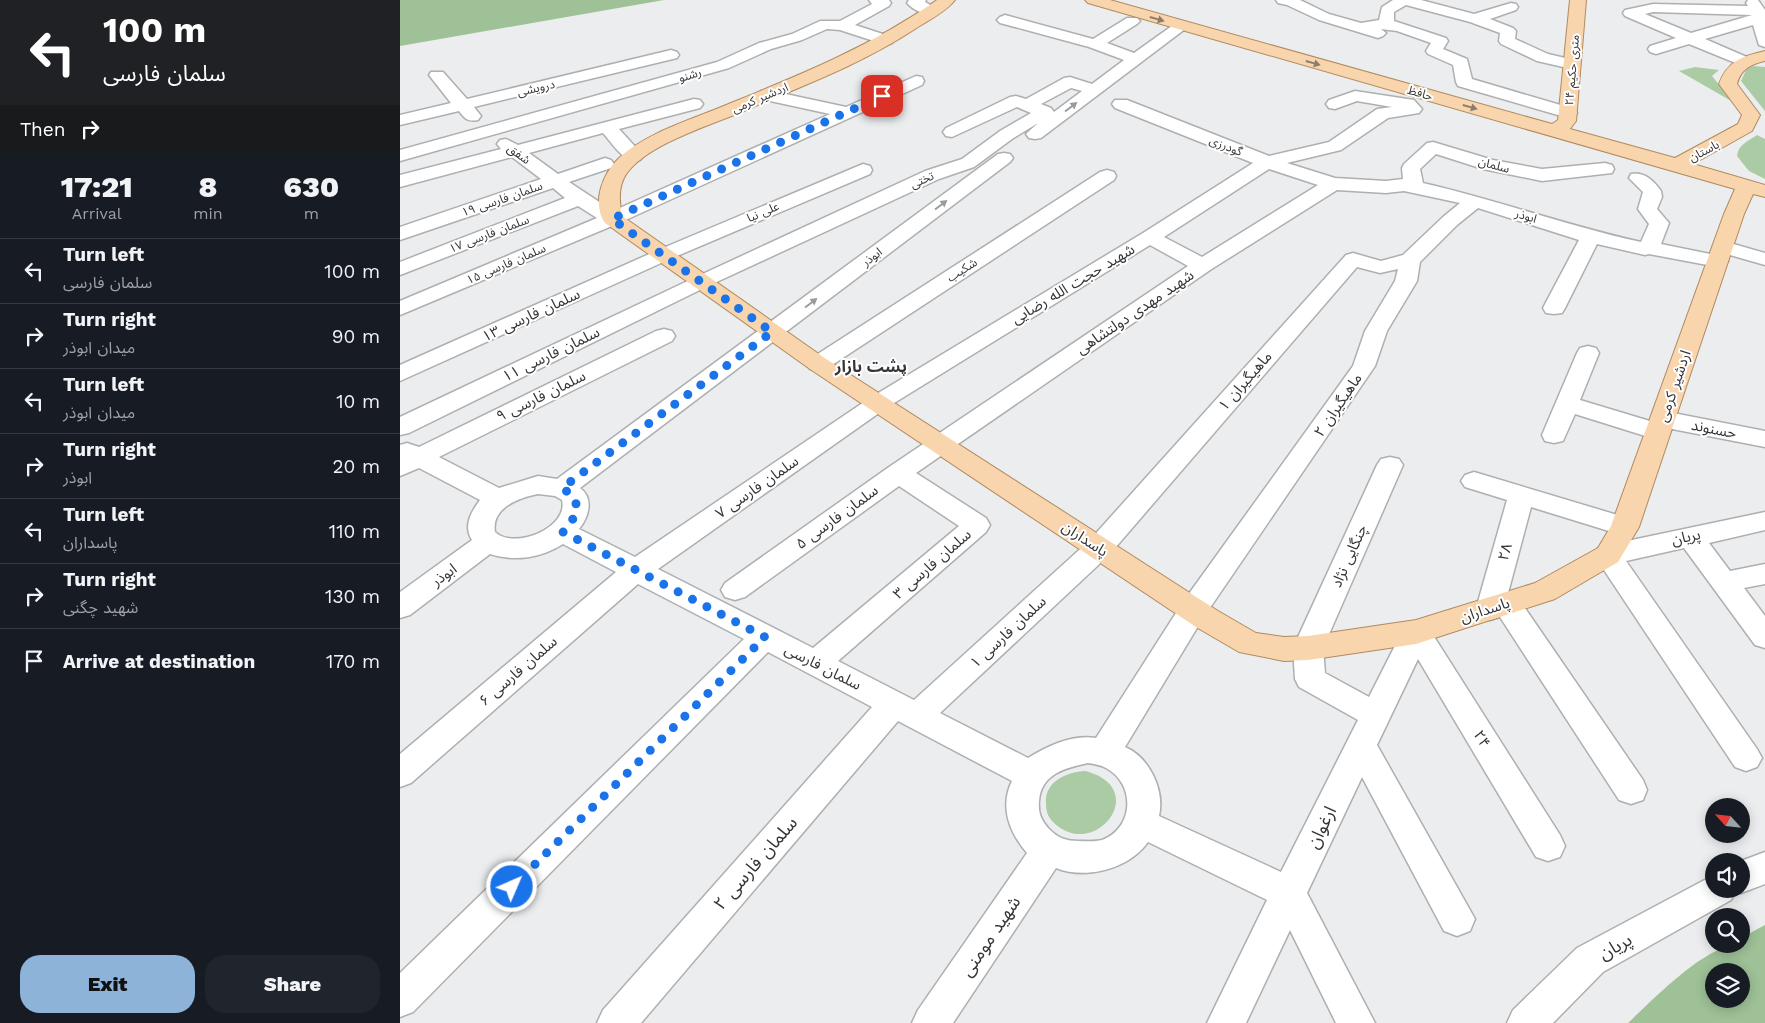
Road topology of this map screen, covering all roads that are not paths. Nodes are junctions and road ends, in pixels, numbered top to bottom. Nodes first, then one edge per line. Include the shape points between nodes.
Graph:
1 (876, 0) edge
2 (947, 0) edge
3 (1094, 0) edge
4 (1282, 0) edge
5 (1578, 0) edge
6 (1589, 0) edge
7 (925, 5) edge
8 (1511, 7) dead end
9 (1760, 7) edge
10 (1474, 19) junction
11 (832, 20) junction
12 (1005, 20) dead end
13 (1132, 21) dead end
14 (1181, 26) junction
15 (1382, 29) junction
16 (1691, 38) junction
17 (886, 40) junction
18 (1129, 40) dead end
19 (1765, 42) edge
20 (1095, 44) junction
21 (1656, 49) dead end
22 (1113, 50) junction
23 (671, 56) dead end
24 (1765, 56) edge
25 (1136, 59) junction
26 (1743, 61) junction
27 (1572, 64) junction
28 (1765, 64) edge
29 (437, 75) dead end
30 (916, 80) dead end
31 (519, 84) junction
32 (1094, 90) junction
33 (767, 94) junction
34 (694, 104) dead end
35 (1121, 104) dead end
36 (1335, 104) dead end
37 (463, 105) junction
38 (1027, 105) junction
39 (848, 112) junction
40 (1568, 113) junction
41 (542, 117) junction
42 (400, 120) edge
43 (607, 127) junction
44 (1550, 130) junction
45 (490, 132) junction
46 (952, 132) dead end
47 (1576, 137) junction
48 (515, 151) junction
49 (1729, 151) junction
50 (400, 156) edge
51 (634, 156) junction
52 (1267, 162) junction
53 (605, 164) dead end
54 (1678, 165) junction
55 (1606, 169) dead end
56 (863, 170) dead end
57 (1107, 176) dead end
58 (1638, 178) dead end
59 (554, 180) junction
60 (411, 183) edge
61 (1333, 184) junction
62 (1414, 188) junction
63 (1755, 189) edge
64 (1765, 196) edge
65 (579, 199) junction
66 (1475, 201) junction
67 (1765, 208) edge
68 (1734, 214) junction
69 (612, 219) junction
70 (400, 234) edge
71 (1591, 236) junction
72 (1150, 237) junction
73 (1649, 248) junction
74 (663, 254) junction
75 (1720, 254) junction
76 (1765, 259) edge
77 (1410, 260) junction
78 (1203, 266) junction
79 (400, 269) edge
80 (701, 282) junction
81 (1554, 308) dead end
82 (400, 309) edge
83 (772, 332) junction
84 (664, 336) dead end
85 (1588, 352) dead end
86 (818, 364) junction
87 (400, 374) edge
88 (878, 404) junction
89 (1567, 404) junction
90 (1661, 426) junction
91 (400, 427) edge
92 (1554, 435) dead end
93 (1765, 440) edge
94 (940, 444) junction
95 (406, 457) edge
96 (1390, 465) dead end
97 (898, 473) junction
98 (1474, 481) dead end
99 (562, 488) junction
100 (1521, 495) junction
101 (499, 499) junction
102 (1765, 521) edge
103 (1625, 527) junction
104 (563, 532) junction
105 (1689, 536) junction
106 (488, 542) junction
107 (1098, 548) junction
108 (1608, 555) junction
109 (636, 570) junction
110 (1765, 574) edge
111 (1724, 582) junction
112 (735, 590) dead end
113 (1498, 606) junction
114 (400, 607) edge
115 (1193, 610) junction
116 (1416, 632) junction
117 (765, 637) junction
118 (1765, 637) edge
119 (1308, 648) junction
120 (816, 663) junction
121 (905, 710) junction
122 (1376, 715) junction
123 (1362, 745) junction
124 (1104, 753) junction
125 (1746, 758) dead end
126 (400, 773) edge
127 (1030, 775) junction
128 (1631, 790) dead end
129 (1141, 823) junction
130 (1548, 846) dead end
131 (1050, 850) junction
132 (1765, 868) edge
133 (1750, 874) edge
134 (1289, 893) junction
135 (1705, 897) edge
136 (1457, 919) dead end
137 (400, 999) edge
138 (616, 1023) edge
139 (931, 1023) edge
140 (1226, 1023) edge
141 (1356, 1023) edge
142 (1526, 1023) edge

1 - 11 street, رشنو via 884,3
2 - 7 main road, اردشیر کرمی
3 -> 14 main road, حافظ
4 - 15 street via 1324,17 1362,28 1368,25
5 - 27 main road, ۲۴ متری حکیم
6 - 47 main road, ۲۴ متری حکیم
7 - 17 main road, اردشیر کرمی
8 - 10 street
9 - 16 street via 1750,20
9 - 16 street via 1653,8 1630,13
9 - 19 street
10 - 15 street via 1404,0 1387,10
10 - 27 street via 1508,31 1507,42 1543,58
11 - 17 street
11 - 41 street, رشنو via 723,65
12 - 20 street
13 - 20 street
14 - 25 street, ابوذر
14 -> 44 main road, حافظ
15 - 40 street via 1440,41 1434,51 1461,62 1464,82
16 - 21 street
16 - 26 street
17 - 33 main road, اردشیر کرمی via 844,62
18 - 22 street
20 - 22 street
22 - 25 street
23 - 31 street, درویشی
24 - 26 main road
25 - 32 street, ابوذر
26 - 28 main road
26 - 49 main road, باستان via 1734,69 1728,84 1752,115
27 - 40 main road, ۲۴ متری حکیم
29 - 37 street, شفق
30 - 39 street
31 - 37 street, درویشی
31 - 41 street
32 - 38 street via 1070,82
83 -> 32 street, ابوذر
33 - 39 street
33 - 51 main road, اردشیر کرمی via 673,135
34 - 43 street
35 - 52 street, گودرزی
36 - 52 street, شهید حجت الله رضایی via 1354,96 1411,106 1384,113 1335,146
37 - 42 street, درویشی
37 - 45 street, شفق
38 - 46 street via 1016,101
38 - 80 street, تختی via 1045,112 968,163 932,175
39 - 69 street
40 - 44 main road, ۲۴ متری حکیم via 1562,126
41 - 45 street, رشنو
43 - 48 street
43 - 51 street
44 - 47 main road, حافظ
45 - 48 street, شفق
45 - 50 street, رشنو
47 - 54 main road, حافظ
48 - 59 street, شفق
48 - 60 street
49 - 54 main road, باستان
49 - 63 main road, باستان
51 - 69 main road, اردشیر کرمی via 624,164 613,181 608,198
52 - 61 street, گودرزی
52 - 72 street, شهید حجت الله رضایی
53 - 59 street, سلمان فارسی ۱۹
54 - 63 main road, حافظ
55 - 62 street, سلمان via 1542,175 1490,165 1433,148 1411,168
56 - 74 street, علی نیا
57 - 86 street, شکیب
58 - 73 street via 1652,191 1652,199 1646,209 1659,223
59 - 65 street, شفق
59 - 70 street, سلمان فارسی ۱۹
61 - 62 street, ابوذر
61 - 78 street, شهید مهدی دولتشاهی
62 - 66 street, ابوذر
63 - 64 main road, حافظ
63 - 68 main road, اردشیر کرمی
65 - 69 street, شفق
65 - 79 street, سلمان فارسی ۱۷
66 - 71 street, ابوذر
66 - 77 street
67 - 68 main road
68 - 75 main road, اردشیر کرمی
69 - 74 main road, پاسداران
69 - 82 street, سلمان فارسی ۱۵
71 - 73 street, ابوذر
71 - 81 street
72 - 78 street
72 - 88 street, شهید حجت الله رضایی
73 - 75 street, ابوذر
74 - 80 main road, پاسداران
74 - 87 street, سلمان فارسی ۱۳
75 - 76 street, ابوذر
75 - 90 main road, اردشیر کرمی
77 - 107 street, ماهیگیران ۱ via 1380,267 1353,259
77 - 115 street, ماهیگیران ۲ via 1406,281 1376,331 1364,366
78 - 94 street, شهید مهدی دولتشاهی
80 - 83 main road, پاسداران
80 - 91 street, سلمان فارسی ۱۱
83 - 86 main road, پاسداران
83 - 99 street, ابوذر
84 - 95 street, سلمان فارسی ۹
85 - 89 street
86 - 88 main road, پاسداران
88 - 94 main road, پاسداران
88 - 109 street, سلمان فارسی ۷
89 - 90 street, حسنوند
89 - 92 street
90 - 93 street, حسنوند
90 - 103 main road, اردشیر کرمی
94 - 97 street, سلمان فارسی ۵
94 - 107 main road, پاسداران
95 - 101 street
96 - 119 street, چنگایی نژاد
97 - 112 street, سلمان فارسی ۵
97 - 120 street, سلمان فارسی ۳ via 976,525
98 - 100 street
99 - 101 street via 538,485
99 - 104 street via 571,494 577,511
100 - 103 street
100 - 113 street, ۲۸
101 - 106 street via 489,508 480,526
102 - 105 street, پریان
103 - 108 main road, اردشیر کرمی
104 - 106 street via 548,541 523,548 499,548
104 - 109 street, سلمان فارسی
105 - 108 street, پریان
105 - 111 street
106 - 114 street, ابوذر
107 - 115 main road, پاسداران
107 - 121 street, سلمان فارسی ۱
108 - 113 main road, پاسداران via 1545,591
108 - 125 street
109 - 117 street, سلمان فارسی
109 - 126 street, سلمان فارسی ۶
110 - 111 street
111 - 118 street
113 - 116 main road, پاسداران
113 - 128 street
115 - 119 main road, پاسداران via 1250,644 1267,648
115 - 124 street, ماهیگیران ۲
116 - 119 main road, پاسداران
116 - 122 street, ارغوان
116 - 130 street, ۲۴
117 - 120 street, سلمان فارسی
117 - 137 street
119 - 122 street via 1310,679
120 - 121 street, سلمان فارسی
121 - 127 street, سلمان فارسی
121 - 138 street, سلمان فارسی ۲
122 - 123 street, ارغوان
123 - 134 street, ارغوان
123 - 136 street
124 - 127 street via 1088,750 1055,755
124 - 129 street via 1119,759 1139,781 1145,809
127 - 131 street via 1021,801 1022,815 1027,829
129 - 131 street via 1119,848 1103,855 1085,858
129 - 134 street
131 - 139 street, شهید مومنی
132 - 133 street
134 - 140 street, ارغوان
134 - 141 street
135 - 142 street, پریان via 1590,960

